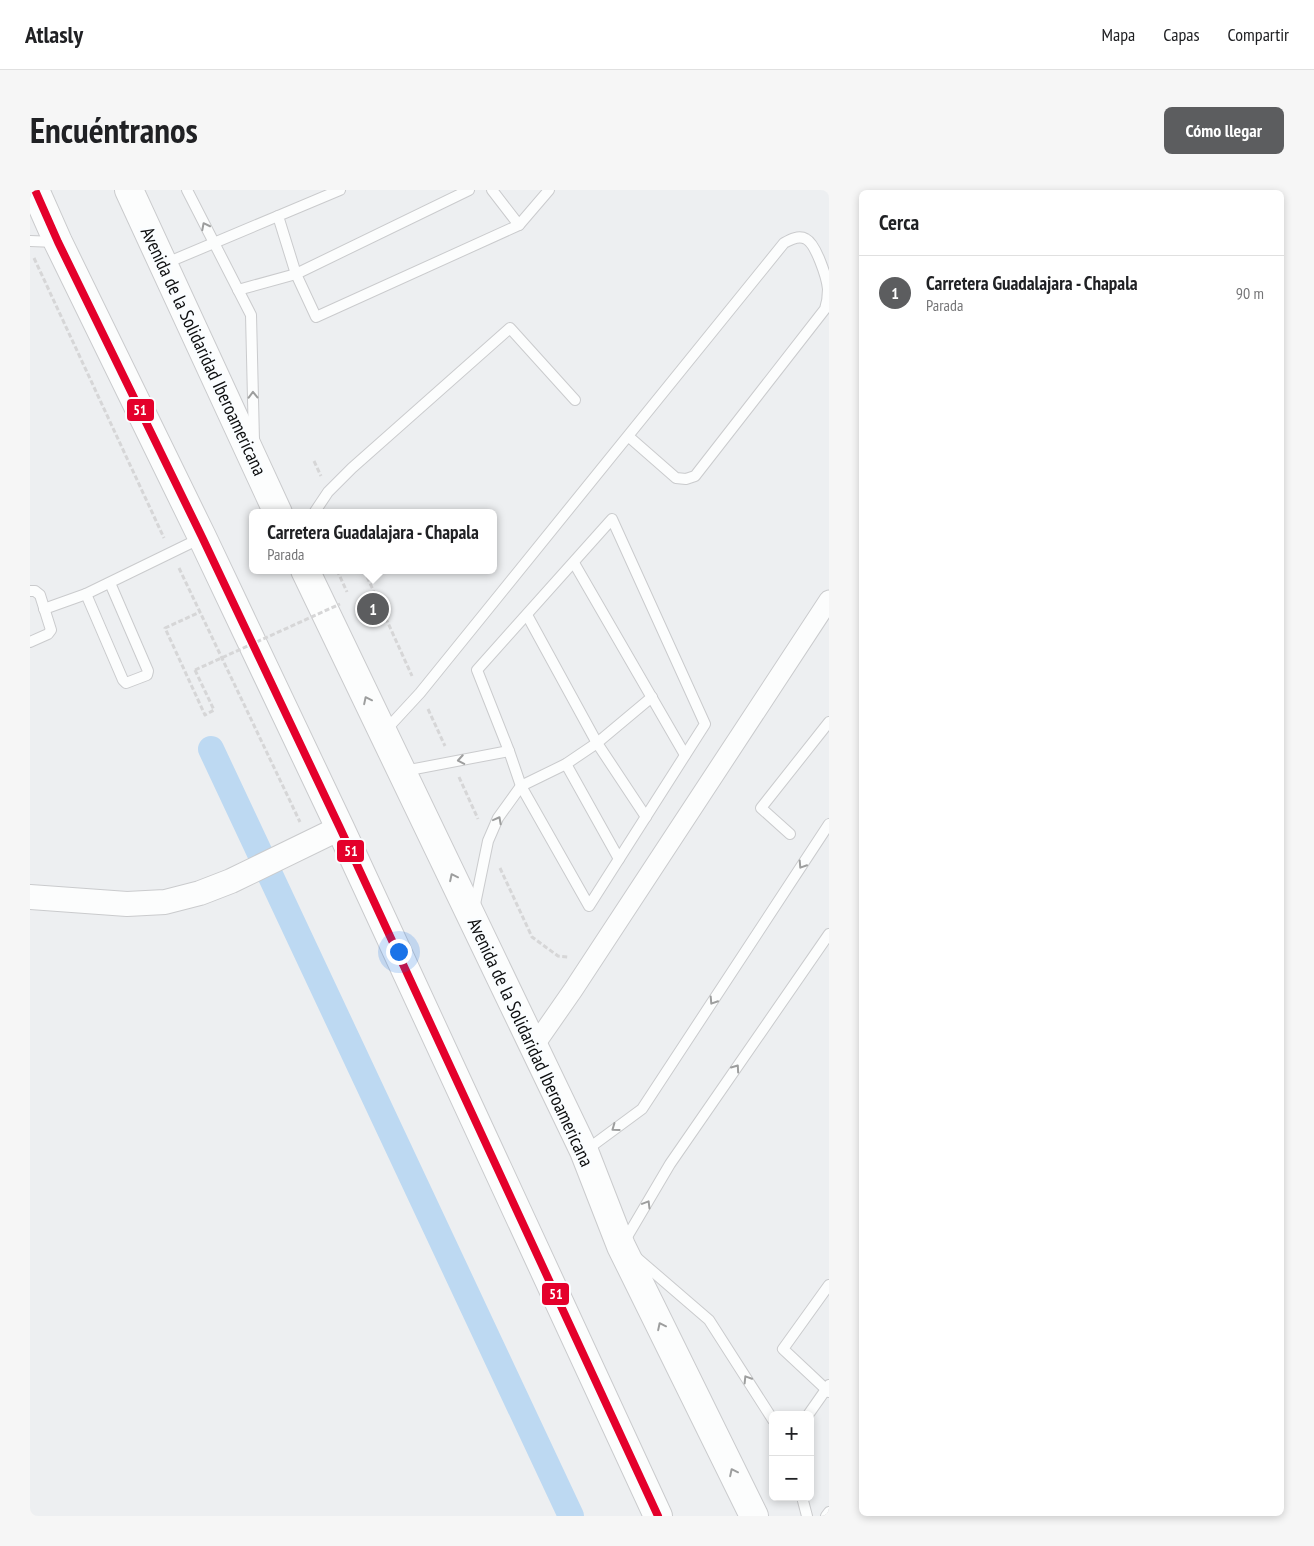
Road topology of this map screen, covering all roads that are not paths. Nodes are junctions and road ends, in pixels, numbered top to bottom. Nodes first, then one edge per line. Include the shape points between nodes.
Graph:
1 (35, 190) edge
2 (186, 190) edge
3 (340, 190) edge
4 (469, 190) edge
5 (492, 190) edge
6 (549, 190) edge
7 (133, 192) edge
8 (278, 216) junction
9 (519, 225) junction
10 (30, 241) edge
11 (58, 242) junction
12 (214, 244) junction
13 (163, 264) junction
14 (296, 274) junction
15 (238, 290) junction
16 (576, 400) dead end
17 (628, 436) junction
18 (254, 462) junction
19 (276, 509) edge
20 (317, 509) edge
21 (202, 537) junction
22 (574, 563) junction
23 (307, 574) edge
24 (110, 584) junction
25 (30, 592) edge
26 (86, 594) junction
27 (829, 600) edge
28 (44, 609) junction
29 (527, 615) junction
30 (30, 642) edge
31 (652, 697) junction
32 (829, 722) edge
33 (383, 733) junction
34 (597, 743) junction
35 (509, 751) junction
36 (685, 755) junction
37 (566, 764) junction
38 (402, 771) junction
39 (521, 786) junction
40 (646, 817) junction
41 (829, 824) edge
42 (340, 828) junction
43 (790, 834) dead end
44 (619, 859) junction
45 (30, 897) edge
46 (472, 918) junction
47 (829, 934) edge
48 (534, 1046) junction
49 (584, 1151) junction
50 (622, 1246) junction
51 (829, 1285) edge
52 (828, 1389) edge
53 (811, 1411) edge
54 (769, 1414) edge
55 (803, 1501) edge
56 (829, 1512) edge
57 (658, 1516) edge
58 (754, 1516) edge
59 (807, 1516) edge
60 (826, 1516) edge

1 - 11 highway
12 -> 2 lane
3 - 8 lane
4 - 14 lane
5 - 9 lane
6 - 9 lane
7 - 13 highway, Avenida de la Solidaridad Iberoamericana
8 - 12 lane
8 - 14 lane
9 - 14 lane via 316,317
10 - 11 lane
11 - 21 highway
12 - 13 lane
12 - 15 lane
13 - 18 highway, Avenida de la Solidaridad Iberoamericana
14 - 15 lane
18 -> 15 lane via 251,315
16 - 20 lane via 510,328 352,468 328,492
17 - 17 lane via 784,243 794,238 806,238 814,245 828,289 825,309 695,476 676,478
17 - 33 lane via 420,693
18 - 19 highway, Avenida de la Solidaridad Iberoamericana
21 - 24 lane
21 - 42 highway
22 - 29 lane
22 - 31 lane
22 - 36 lane via 612,519 705,724
33 -> 23 highway, Avenida de la Solidaridad Iberoamericana
24 - 26 lane
24 - 26 lane via 148,671 146,675 124,681
25 - 28 lane via 40,595
26 - 28 lane
27 - 48 street
28 - 30 lane via 50,632
29 - 34 lane
29 - 35 lane via 477,670
31 - 34 lane
31 - 36 lane
32 - 43 lane via 761,808
33 - 38 highway, Avenida de la Solidaridad Iberoamericana
34 - 37 lane
34 - 40 lane
35 -> 38 lane
35 - 39 lane
36 - 40 lane
37 - 39 lane
37 - 44 lane
46 -> 38 highway, Avenida de la Solidaridad Iberoamericana
39 - 44 lane via 589,906
46 -> 39 lane via 488,841 498,818
40 - 44 lane
41 -> 49 lane via 642,1109
42 - 45 street via 231,881 165,902 127,904
42 - 57 highway
46 - 48 highway, Avenida de la Solidaridad Iberoamericana
50 -> 47 lane via 670,1164
48 - 49 highway, Avenida de la Solidaridad Iberoamericana
49 - 50 highway, Avenida de la Solidaridad Iberoamericana
54 -> 50 lane via 709,1320
58 -> 50 highway, Avenida de la Solidaridad Iberoamericana
51 - 52 lane via 783,1349
52 - 53 lane
55 - 59 lane
56 - 60 lane

